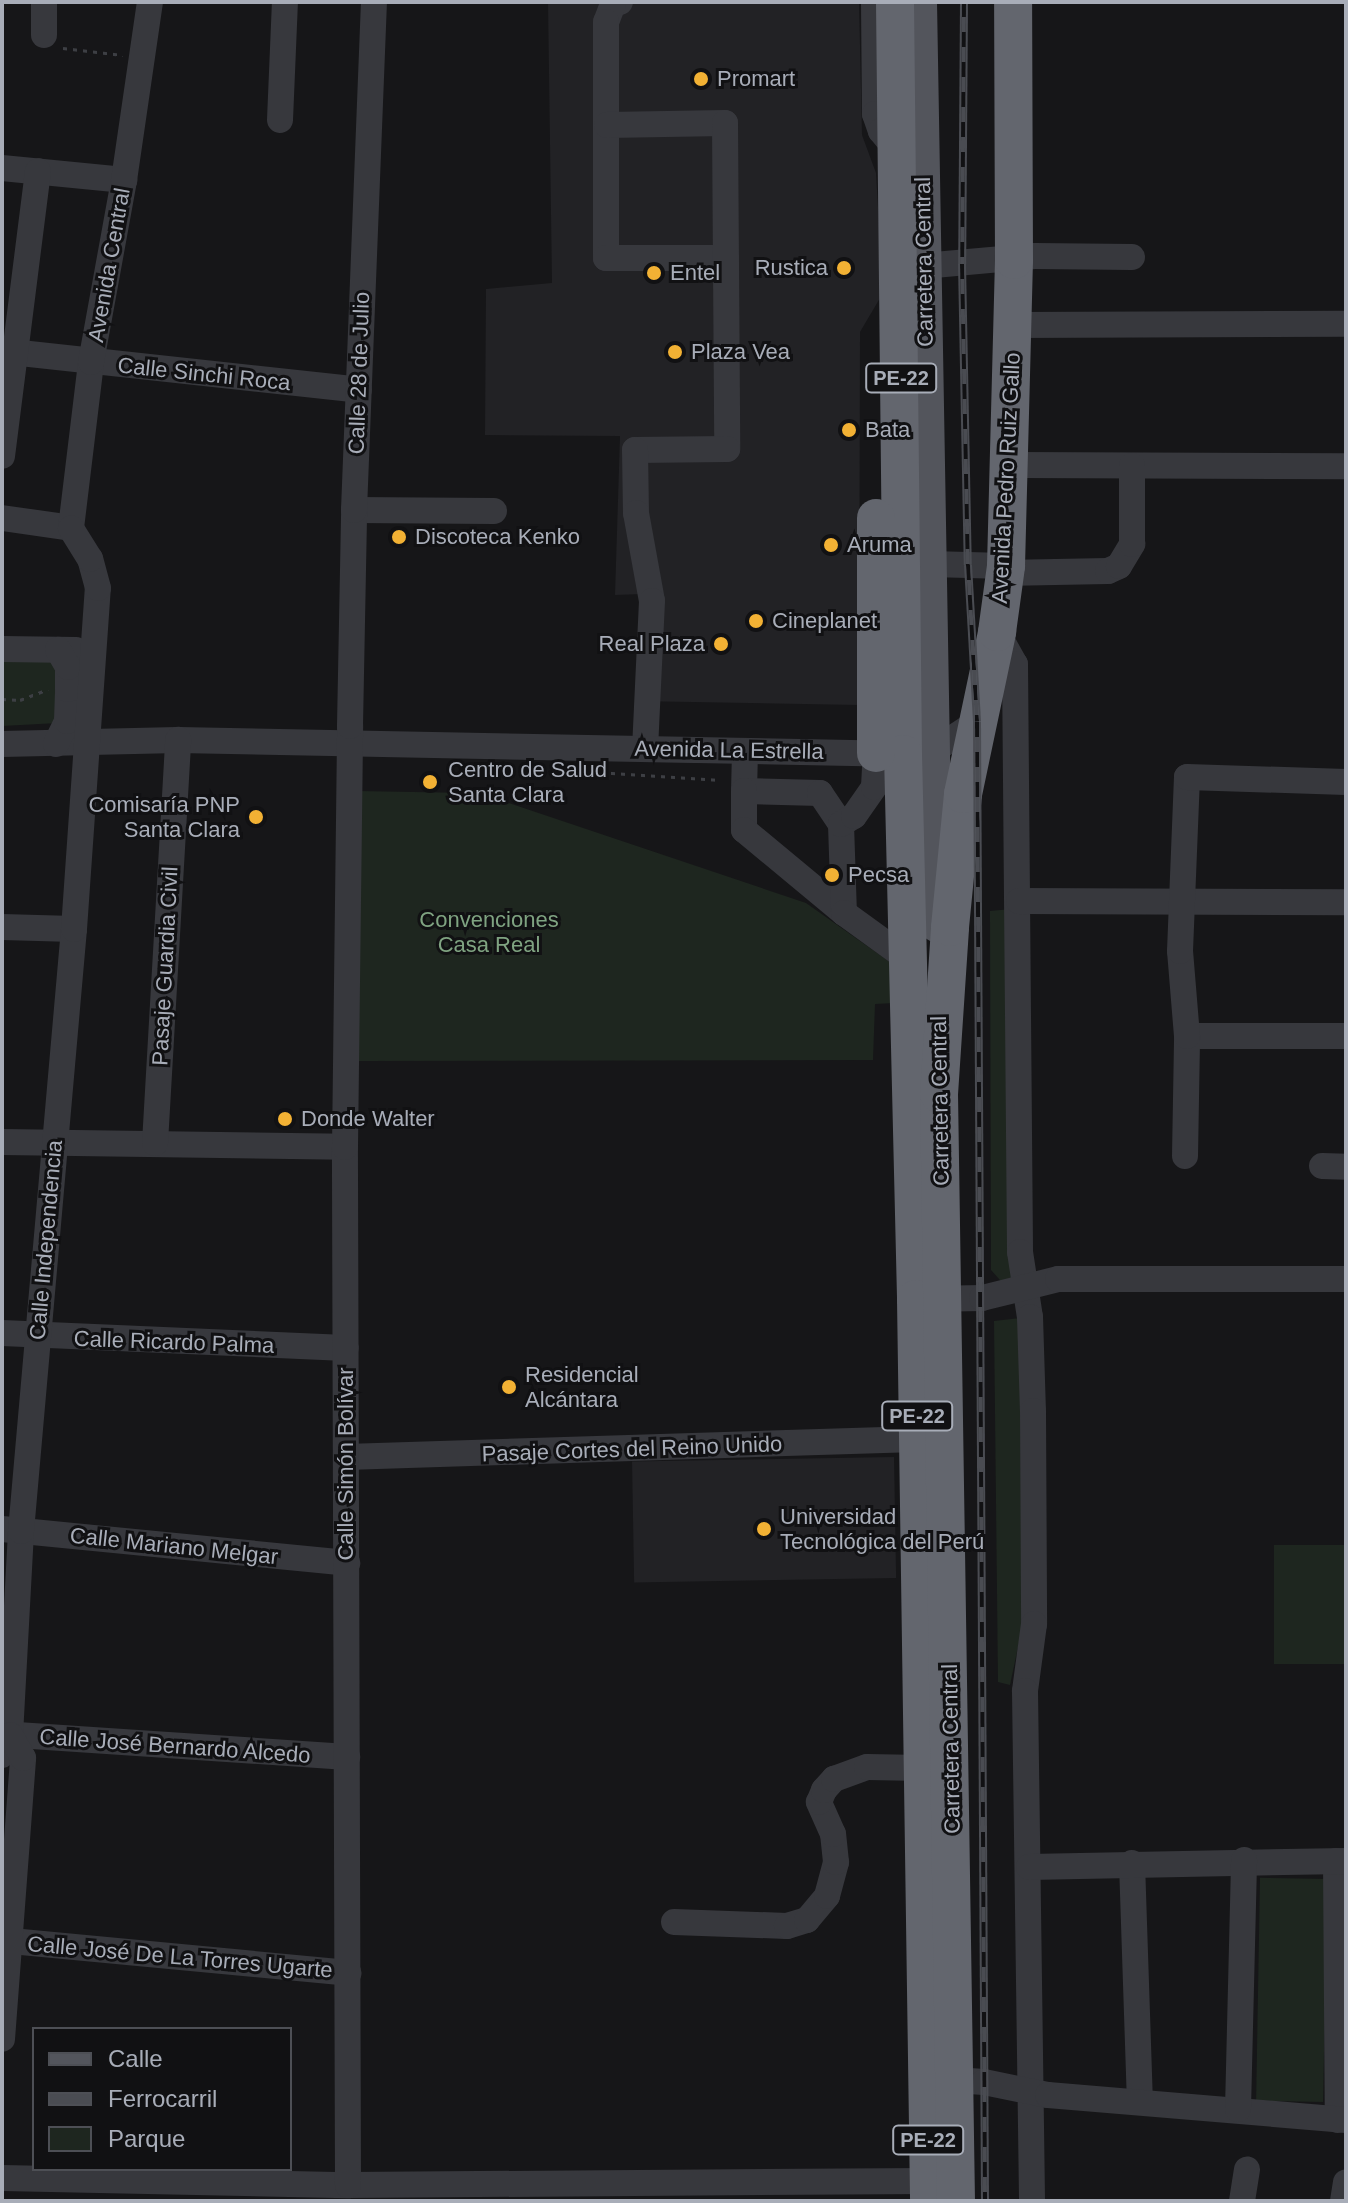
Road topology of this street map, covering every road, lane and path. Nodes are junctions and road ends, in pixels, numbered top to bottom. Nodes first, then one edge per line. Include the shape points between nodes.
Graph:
1 (44, 2) edge
2 (150, 2) edge
3 (285, 2) edge
4 (374, 2) edge
5 (620, 2) edge
6 (874, 2) edge
7 (895, 2) edge
8 (920, 2) edge
9 (1013, 2) edge
10 (44, 35) joint
11 (142, 57) junction
12 (280, 120) dead end
13 (607, 125) junction
14 (898, 152) junction
15 (2, 168) edge
16 (38, 171) junction
17 (124, 180) junction
18 (1132, 257) dead end
19 (726, 258) junction
20 (1014, 260) junction
21 (923, 266) junction
22 (1346, 324) edge
23 (1013, 325) junction
24 (9, 352) edge
25 (91, 362) junction
26 (359, 390) junction
27 (2, 456) edge
28 (1011, 465) junction
29 (1132, 466) junction
30 (1346, 466) edge
31 (354, 510) junction
32 (494, 511) dead end
33 (2, 518) edge
34 (71, 528) junction
35 (930, 564) junction
36 (1005, 569) junction
37 (997, 632) junction
38 (2, 649) edge
39 (74, 650) junction
40 (68, 689) junction
41 (2, 699) edge
42 (977, 722) junction
43 (178, 740) junction
44 (351, 743) junction
45 (2, 744) edge
46 (70, 744) junction
47 (645, 749) junction
48 (745, 751) junction
49 (838, 753) junction
50 (904, 753) junction
51 (581, 771) dead end
52 (1346, 782) edge
53 (745, 786) junction
54 (820, 793) junction
55 (841, 824) junction
56 (1181, 900) junction
57 (1019, 901) junction
58 (1346, 902) edge
59 (844, 913) junction
60 (2, 927) edge
61 (74, 929) junction
62 (909, 960) junction
63 (1187, 1036) junction
64 (1346, 1036) edge
65 (939, 1094) junction
66 (2, 1142) edge
67 (55, 1143) junction
68 (155, 1143) junction
69 (345, 1147) junction
70 (1185, 1156) dead end
71 (1346, 1279) edge
72 (1025, 1288) junction
73 (930, 1299) junction
74 (2, 1333) edge
75 (37, 1336) junction
76 (346, 1348) junction
77 (917, 1439) junction
78 (346, 1457) junction
79 (11, 1530) edge
80 (347, 1563) junction
81 (5, 1741) edge
82 (347, 1757) junction
83 (932, 1761) junction
84 (1244, 1860) junction
85 (1341, 1861) edge
86 (1132, 1863) junction
87 (1029, 1867) junction
88 (674, 1922) dead end
89 (11, 1941) junction
90 (348, 1973) junction
91 (2, 2039) edge
92 (940, 2079) junction
93 (1029, 2090) junction
94 (1140, 2102) junction
95 (1238, 2109) junction
96 (1342, 2120) edge
97 (1247, 2169) dead end
98 (2, 2178) edge
99 (1346, 2182) edge
100 (348, 2185) junction
101 (251, 2191) edge
102 (938, 2194) edge
103 (1032, 2201) edge
104 (1242, 2201) edge
105 (1343, 2201) edge

1 - 10 street
2 - 11 street, Avenida Central
3 - 12 street
4 - 26 street, Calle 28 de Julio
5 - 13 street via 613,4 606,22
6 - 14 street via 875,114
7 - 14 highway, Carretera Central / PE-22
8 - 21 main road, Carretera Central
9 - 20 highway, Avenida Pedro Ruiz Gallo / PE-22
10 - 11 path via 54,47
11 - 17 street, Avenida Central
13 - 19 street via 606,258
13 - 19 street via 725,123
14 - 50 highway, Carretera Central / PE-22
15 - 16 street
16 - 17 street
16 - 24 street
17 - 25 street, Avenida Central
18 - 20 street
19 - 47 street via 727,449 635,450 636,513 652,601
20 - 21 street
20 - 23 highway, Avenida Pedro Ruiz Gallo / PE-22
21 - 35 main road, Carretera Central
22 - 23 street
23 - 28 highway, Avenida Pedro Ruiz Gallo / PE-22
24 - 25 street, Calle Sinchi Roca
24 - 27 street
25 - 26 street, Calle Sinchi Roca
25 - 34 street, Avenida Central
26 - 31 street, Calle 28 de Julio
28 - 29 street
28 - 36 highway, Avenida Pedro Ruiz Gallo / PE-22
29 - 30 street
29 - 36 street via 1132,544 1119,566 1108,571
31 - 32 street
31 - 44 street, Calle 28 de Julio
33 - 34 street
34 - 39 street via 90,559 98,588
35 - 36 street
35 - 50 main road, Carretera Central
36 - 37 highway, Avenida Pedro Ruiz Gallo / PE-22
37 - 42 highway, Avenida Pedro Ruiz Gallo / PE-22
37 - 57 street via 1015,664
38 - 39 street
39 - 40 street
39 - 46 street
40 - 41 path
40 - 46 street
42 - 50 street
42 - 65 highway, Avenida Pedro Ruiz Gallo / PE-22 via 955,866
43 - 44 street, Avenida La Estrella
43 - 46 street, Avenida La Estrella
43 - 68 street, Pasaje Guardia Civil
44 - 47 street, Avenida La Estrella
44 - 69 street, Calle Simón Bolívar
45 - 46 street, Avenida La Estrella
46 - 61 street, Calle Independencia
47 - 48 street, Avenida La Estrella
48 - 49 street, Avenida La Estrella
48 - 53 street
49 - 50 street, Avenida La Estrella
49 - 54 street
50 - 55 street via 854,816
50 - 62 highway, Carretera Central / PE-22
50 - 65 main road, Carretera Central
51 - 53 path
52 - 56 street via 1187,777
53 - 54 street
53 - 59 street via 744,830
54 - 55 street
55 - 59 street
56 - 57 street
56 - 58 street
56 - 63 street
57 - 72 street via 1020,1252
59 - 62 street
60 - 61 street
61 - 67 street, Calle Independencia
62 - 73 highway, Carretera Central / PE-22
63 - 64 street
63 - 70 street
65 - 73 highway, Carretera Central / PE-22
66 - 67 street
67 - 68 street
67 - 75 street, Calle Independencia
68 - 69 street
69 - 76 street, Calle Simón Bolívar
71 - 72 street via 1058,1279
72 - 73 street via 982,1298
72 - 87 street via 1033,1411 1034,1624 1025,1691
73 - 77 highway, Carretera Central / PE-22
73 - 83 highway, Carretera Central / PE-22
74 - 75 street, Calle Ricardo Palma
75 - 76 street, Calle Ricardo Palma
75 - 79 street, Calle Independencia
76 - 78 street, Calle Simón Bolívar
77 - 78 street, Pasaje Cortes del Reino Unido
77 - 83 highway, Carretera Central / PE-22
78 - 80 street, Calle Simón Bolívar
79 - 80 street, Calle Mariano Melgar
79 - 81 street, Calle Independencia
80 - 82 street, Calle Simón Bolívar
81 - 82 street, Calle José Bernardo Alcedo
81 - 89 street, Calle Independencia via 23,1758
82 - 90 street, Calle Simón Bolívar
83 - 88 street via 867,1767 834,1779 824,1790 819,1802 833,1834 836,1862 827,1896 807,1920 787,1926
83 - 92 highway, Carretera Central / PE-22
84 - 85 street
84 - 86 street
84 - 95 street
85 - 96 street
86 - 87 street
86 - 94 street
87 - 93 street
89 - 90 street, Calle José De La Torres Ugarte
89 - 91 street, Calle Independencia
90 - 100 street, Calle Simón Bolívar
92 - 93 street
92 - 102 highway, Carretera Central / PE-22
93 - 94 street
93 - 103 street
94 - 95 street
95 - 96 street
97 - 104 street
98 - 101 street
99 - 105 street
100 - 101 street
100 - 102 street

